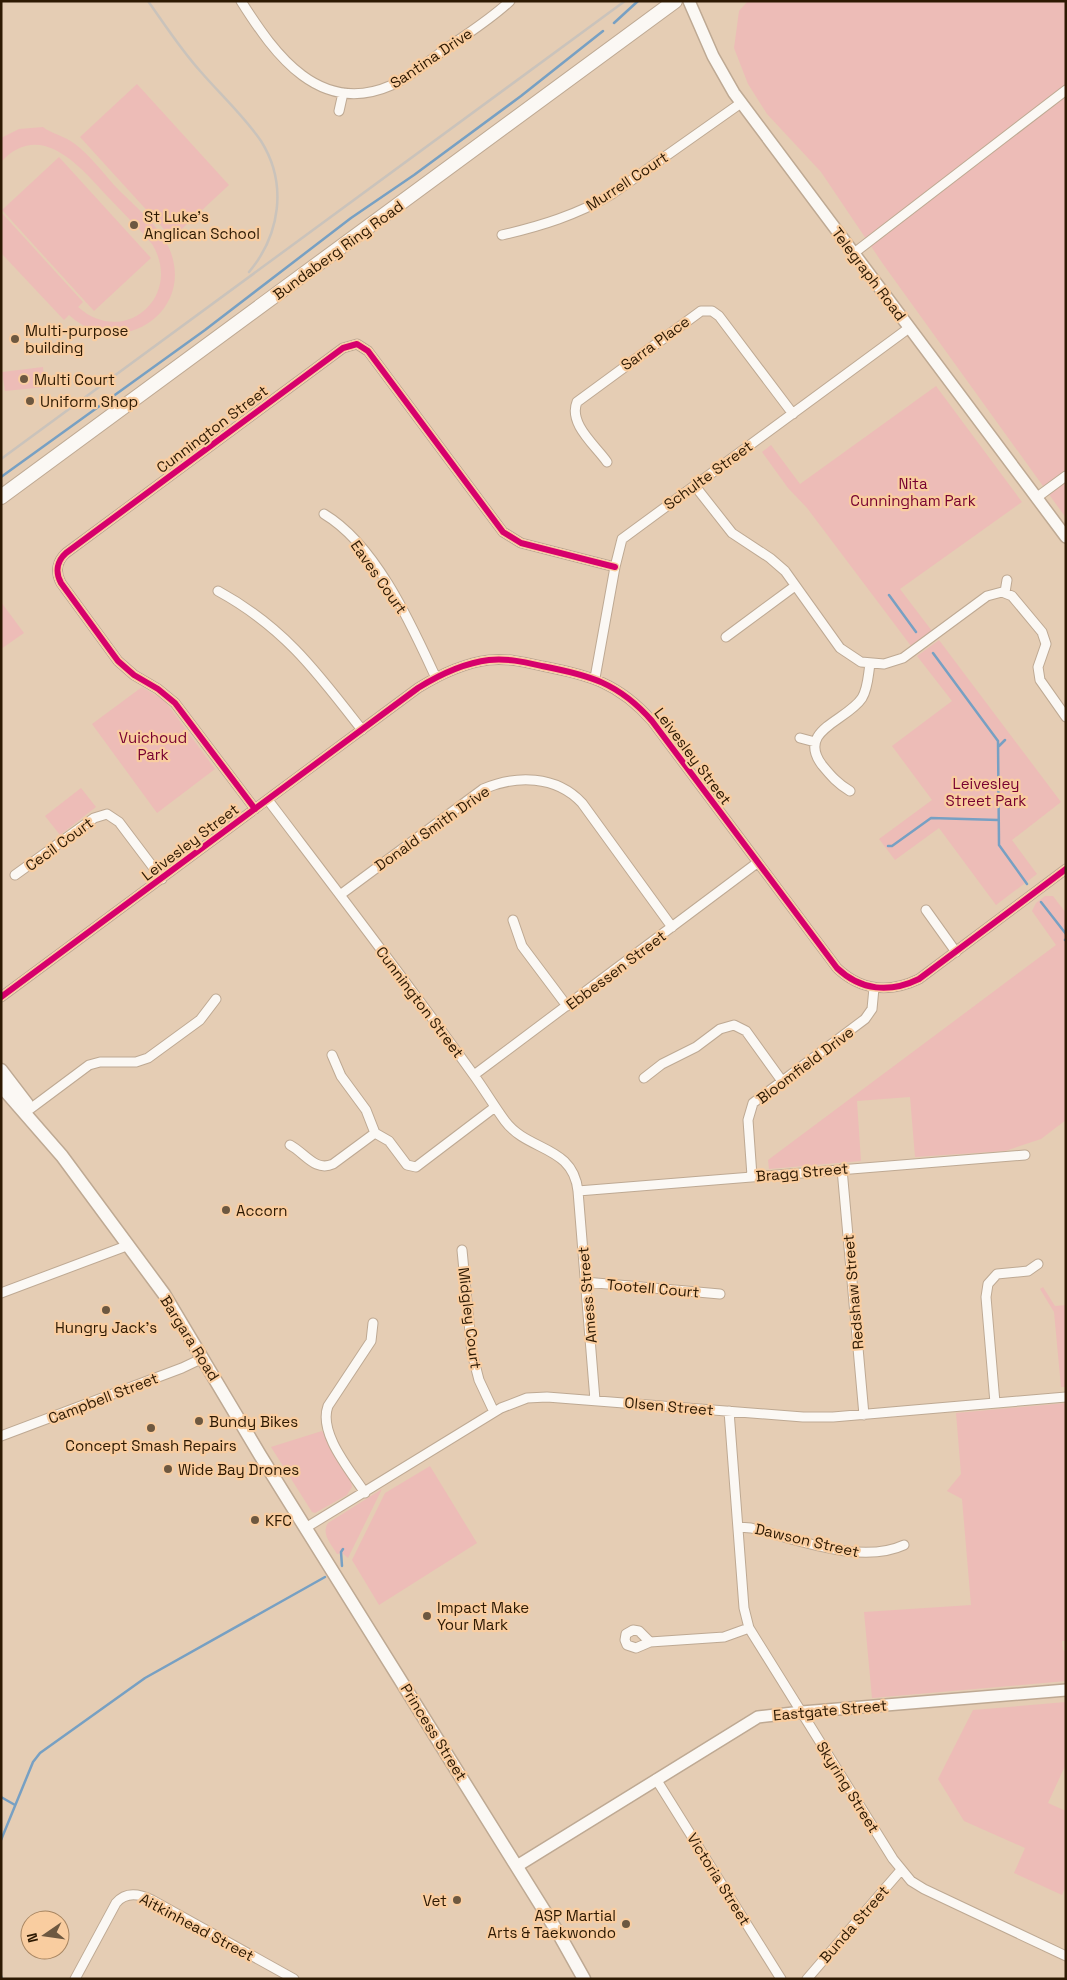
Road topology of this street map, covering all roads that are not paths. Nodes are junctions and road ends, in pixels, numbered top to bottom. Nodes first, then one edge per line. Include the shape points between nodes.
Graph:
1 (241, 1) edge
2 (510, 1) edge
3 (675, 1) edge
4 (689, 1) edge
5 (1066, 90) edge
6 (343, 93) junction
7 (741, 102) junction
8 (339, 111) dead end
9 (502, 234) dead end
10 (854, 253) junction
11 (909, 328) junction
12 (793, 414) junction
13 (607, 462) dead end
14 (1066, 476) edge
15 (695, 486) junction
16 (1, 497) edge
17 (1036, 498) junction
18 (324, 514) dead end
19 (1066, 537) edge
20 (615, 566) junction
21 (1007, 580) dead end
22 (796, 586) junction
23 (218, 591) dead end
24 (1005, 592) junction
25 (726, 637) dead end
26 (870, 664) junction
27 (436, 678) junction
28 (595, 678) junction
29 (1066, 717) edge
30 (362, 730) junction
31 (800, 738) dead end
32 (815, 742) junction
33 (850, 791) dead end
34 (268, 800) junction
35 (254, 809) junction
36 (756, 863) junction
37 (1066, 869) edge
38 (15, 875) dead end
39 (162, 879) junction
40 (340, 895) junction
41 (926, 910) dead end
42 (513, 920) dead end
43 (672, 927) junction
44 (956, 952) junction
45 (874, 988) junction
46 (1, 997) edge
47 (216, 999) dead end
48 (567, 1006) junction
49 (332, 1055) dead end
50 (1, 1070) edge
51 (474, 1075) junction
52 (644, 1078) dead end
53 (782, 1081) junction
54 (1, 1086) edge
55 (495, 1107) junction
56 (27, 1111) junction
57 (375, 1133) junction
58 (290, 1145) dead end
59 (1025, 1155) dead end
60 (842, 1169) junction
61 (752, 1176) junction
62 (578, 1191) junction
63 (129, 1245) junction
64 (462, 1250) dead end
65 (1038, 1264) dead end
66 (585, 1282) junction
67 (1, 1293) edge
68 (720, 1294) dead end
69 (373, 1323) dead end
70 (203, 1358) junction
71 (1066, 1398) edge
72 (595, 1400) junction
73 (996, 1403) junction
74 (729, 1411) junction
75 (494, 1412) junction
76 (864, 1415) junction
77 (1, 1436) edge
78 (364, 1493) junction
79 (738, 1527) junction
80 (307, 1528) junction
81 (904, 1545) dead end
82 (749, 1628) junction
83 (650, 1642) dead end
84 (1066, 1690) edge
85 (802, 1712) junction
86 (656, 1779) junction
87 (517, 1866) junction
88 (901, 1870) junction
89 (560, 1936) junction
90 (1066, 1956) edge
91 (75, 1979) edge
92 (294, 1979) edge
93 (584, 1979) edge
94 (592, 1979) edge
95 (781, 1979) edge
96 (807, 1979) edge

1 - 6 street, Santina Drive via 296,73 318,86
2 - 6 street, Santina Drive via 394,85 367,92
3 - 16 main road, Bundaberg Ring Road
4 - 7 street, Telegraph Road via 720,72
5 - 10 street
6 - 8 street
7 - 9 street, Murrell Court via 592,206 556,220
7 - 10 street, Telegraph Road
10 - 11 street, Telegraph Road
11 - 12 street, Schulte Street
11 - 17 street, Telegraph Road
12 - 13 street, Sarra Place via 722,318 708,308 685,320 582,396 572,408 578,424
12 - 15 street, Schulte Street
14 - 17 street
15 - 20 street, Schulte Street via 622,538
15 - 22 street via 732,533 770,558
17 - 19 street, Telegraph Road
18 - 27 street, Eaves Court via 346,531 398,599
20 - 28 street, Schulte Street
20 - 35 street, Cunnington Street via 509,538 368,351 358,340 343,348 66,553 53,568 118,661 176,703
21 - 24 street
22 - 25 street
22 - 26 street via 840,648
23 - 30 street via 241,603 280,633 318,673
24 - 26 street via 987,596 903,658 887,664
24 - 29 street via 1017,600 1045,638 1046,650 1038,667 1040,680
26 - 32 street via 862,698 820,732
27 - 28 street, Leivesley Street via 466,665 497,659
27 - 30 street, Leivesley Street
28 - 36 street, Leivesley Street via 622,693 652,721
30 - 34 street, Leivesley Street
31 - 32 street
32 - 33 street via 820,762 837,784
34 - 35 street, Leivesley Street
34 - 40 street, Cunnington Street
35 - 39 street, Leivesley Street
36 - 43 street, Ebbessen Street
36 - 45 street, Leivesley Street via 837,968 852,981
37 - 44 street, Leivesley Street
38 - 39 street, Cecil Court via 94,818 107,814 119,822
39 - 46 street, Leivesley Street
40 - 43 street, Donald Smith Drive via 483,789 510,780 536,780 566,790 582,803
40 - 51 street, Cunnington Street
41 - 44 street
42 - 48 street via 522,946
43 - 48 street, Ebbessen Street
44 - 45 street, Leivesley Street via 910,983
45 - 53 street, Bloomfield Drive via 872,1009 865,1019
47 - 56 street via 200,1020 148,1058 89,1066
48 - 51 street, Ebbessen Street
49 - 57 street via 340,1076 366,1110
50 - 56 main road, Bargara Road
51 - 55 street, Cunnington Street
52 - 53 street via 734,1020 746,1031
53 - 61 street, Bloomfield Drive via 754,1103 748,1114
54 - 56 main road, Bargara Road
55 - 57 street via 416,1167 407,1165 389,1142
55 - 62 street, Cunnington Street via 518,1134 565,1161 574,1174
56 - 63 main road, Bargara Road
57 - 58 street via 329,1166 316,1165 302,1151
59 - 60 street, Bragg Street
60 - 61 street, Bragg Street
60 - 76 street, Redshaw Street
61 - 62 street, Bragg Street
62 - 66 street, Amess Street
63 - 67 street
63 - 70 main road, Bargara Road
64 - 75 street, Midgley Court via 472,1353 482,1388
65 - 73 street via 1028,1271 997,1274 988,1284 986,1297
66 - 68 street, Tootell Court
66 - 72 street, Amess Street
69 - 78 street via 370,1344 328,1406 325,1416 328,1435
70 - 77 street, Campbell Street
70 - 80 main road, Bargara Road
71 - 73 street, Olsen Street
72 - 74 street, Olsen Street
72 - 75 street, Olsen Street via 536,1397
73 - 76 street, Olsen Street
74 - 76 street, Olsen Street via 803,1417
74 - 79 street, Skyring Street
75 - 78 street, Olsen Street
78 - 80 street, Olsen Street
79 - 81 street, Dawson Street via 861,1554 885,1552
79 - 82 street, Skyring Street via 744,1608
80 - 87 main road, Princess Street
82 - 83 street via 724,1637
82 - 85 street, Skyring Street
84 - 85 street, Eastgate Street
85 - 86 street, Eastgate Street via 765,1715 751,1721
85 - 88 street, Skyring Street
86 - 87 street, Eastgate Street
86 - 95 street, Victoria Street
87 - 89 main road, Princess Street
88 - 90 street, Skyring Street via 917,1885
88 - 96 street, Bunda Street
89 - 93 main road, Princess Street
89 - 94 main road, Princess Street
91 - 92 street, Aitkinhead Street via 116,1903 126,1896 138,1895

